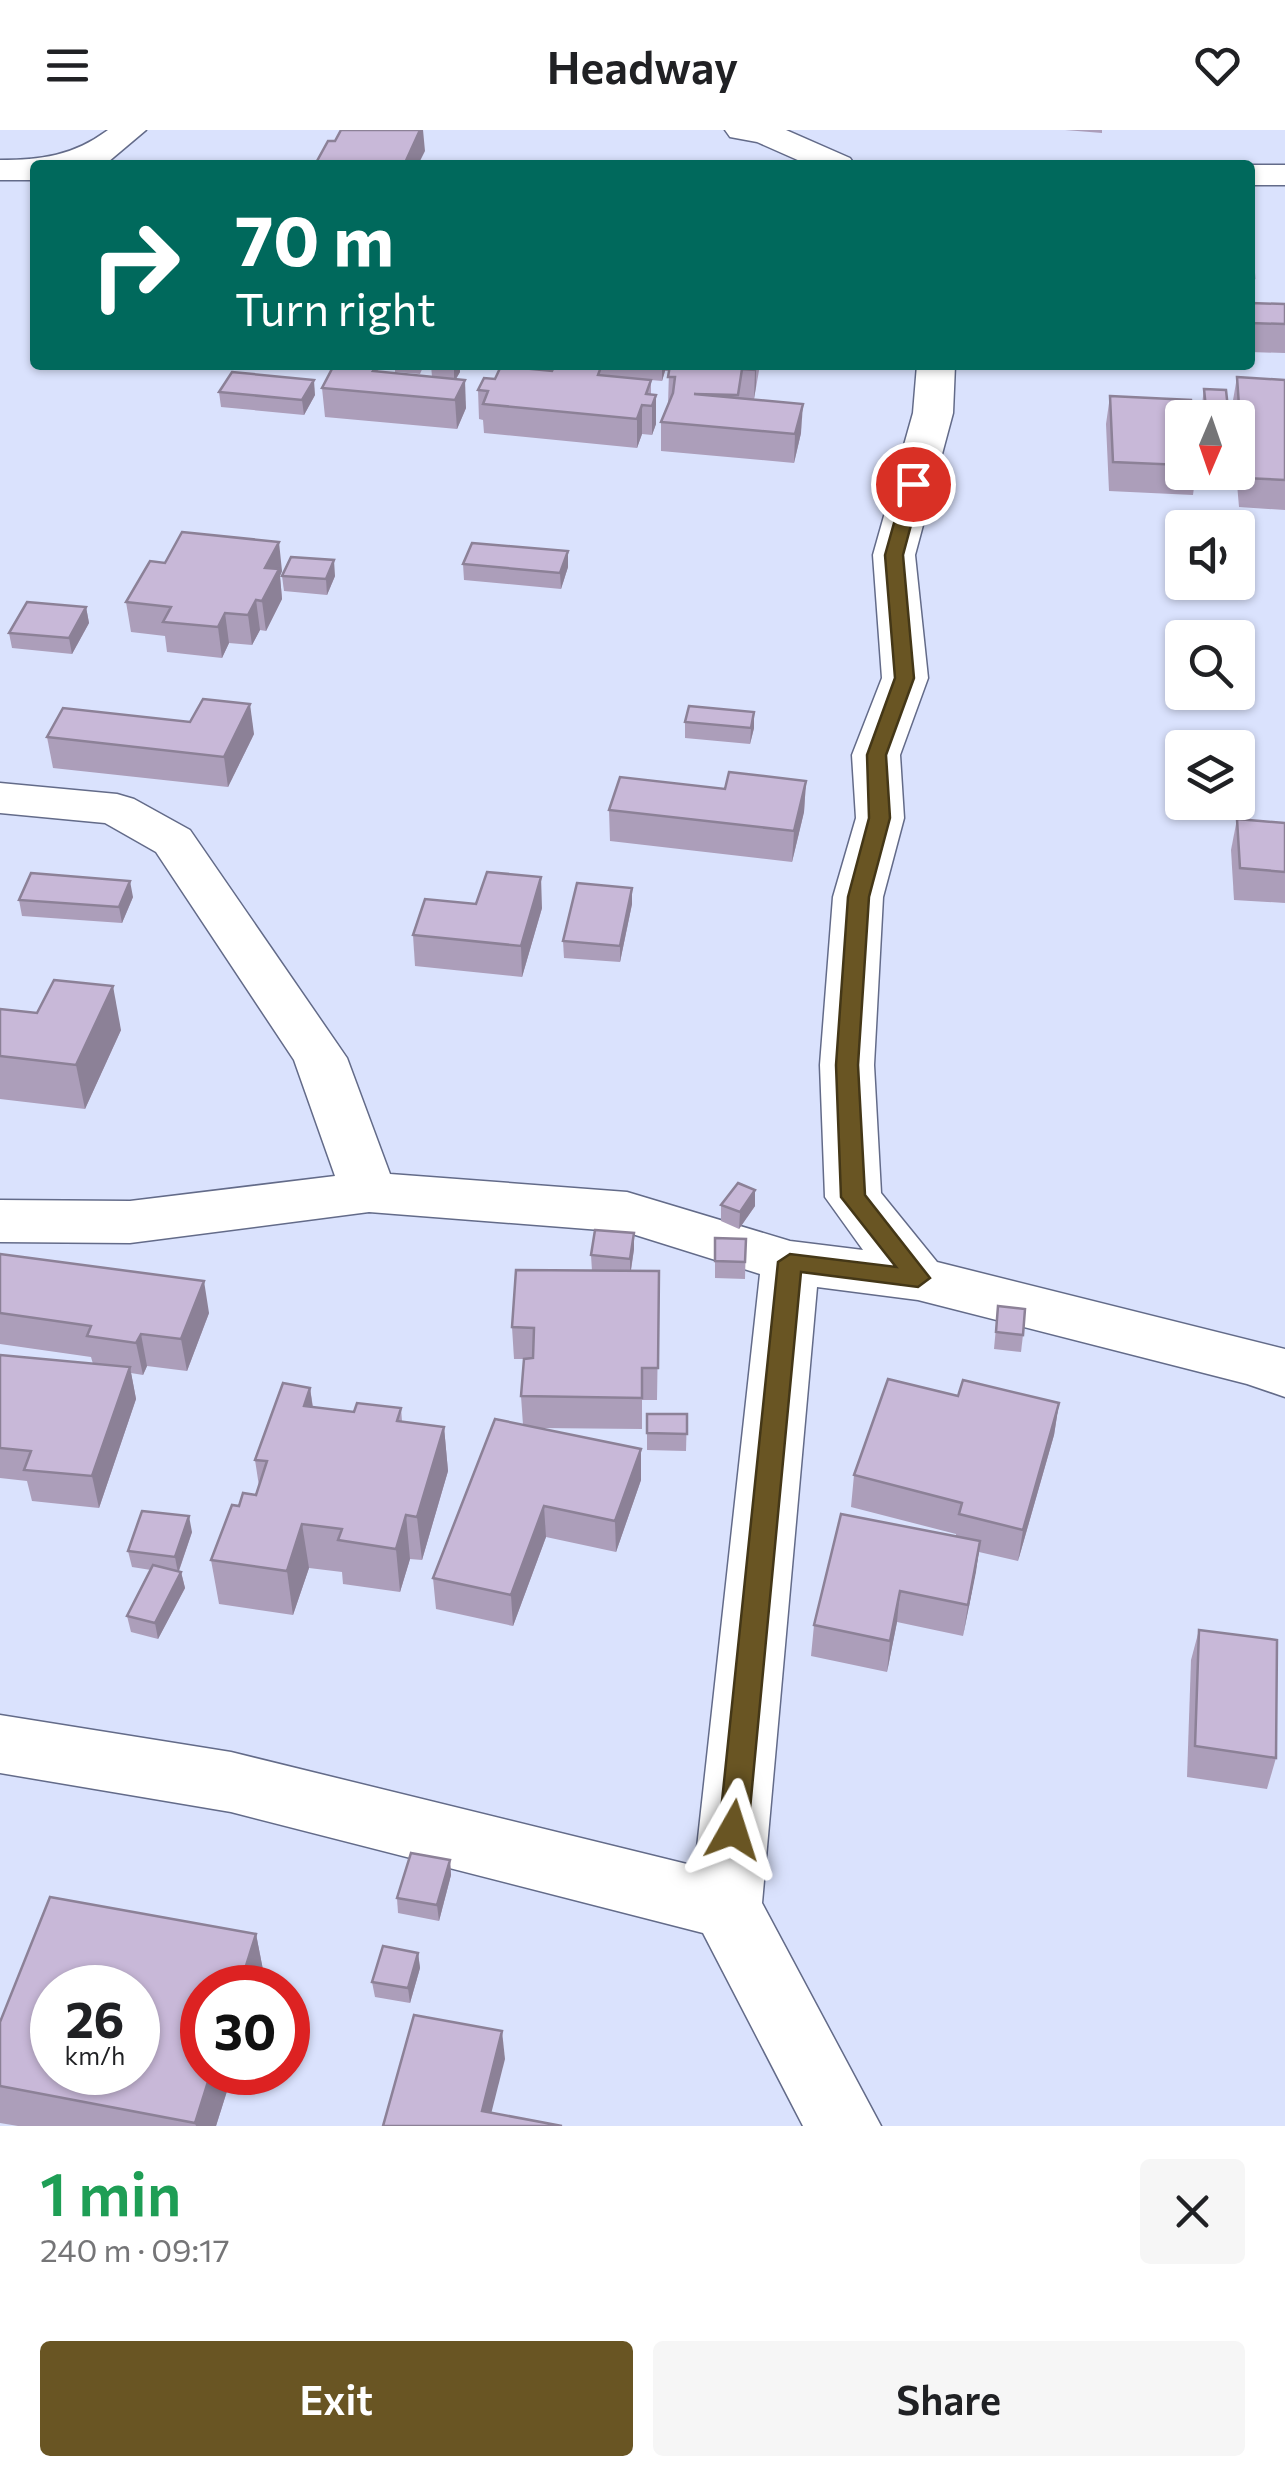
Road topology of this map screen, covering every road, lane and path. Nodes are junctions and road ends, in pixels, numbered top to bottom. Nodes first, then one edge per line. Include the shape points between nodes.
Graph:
1 (129, 130) edge
2 (742, 130) edge
3 (76, 160) edge
4 (826, 160) edge
5 (0, 170) edge
6 (30, 170) edge
7 (1285, 174) edge
8 (1255, 175) edge
9 (936, 370) edge
10 (0, 798) edge
11 (368, 1192) junction
12 (0, 1221) edge
13 (790, 1262) junction
14 (918, 1278) junction
15 (1285, 1374) edge
16 (0, 1744) edge
17 (726, 1906) junction
18 (844, 2126) edge

1 - 3 street via 96,155
2 - 4 street
5 - 6 street
7 - 8 street
9 - 14 street via 933,413 894,555 904,678 876,755 880,818 858,897 847,1065 853,1197
10 - 11 street via 117,809 174,841 320,1058
11 - 12 street via 130,1222
11 - 13 street via 627,1212
13 - 14 street
13 - 17 street
14 - 15 street
16 - 17 street via 231,1782
17 - 18 street

